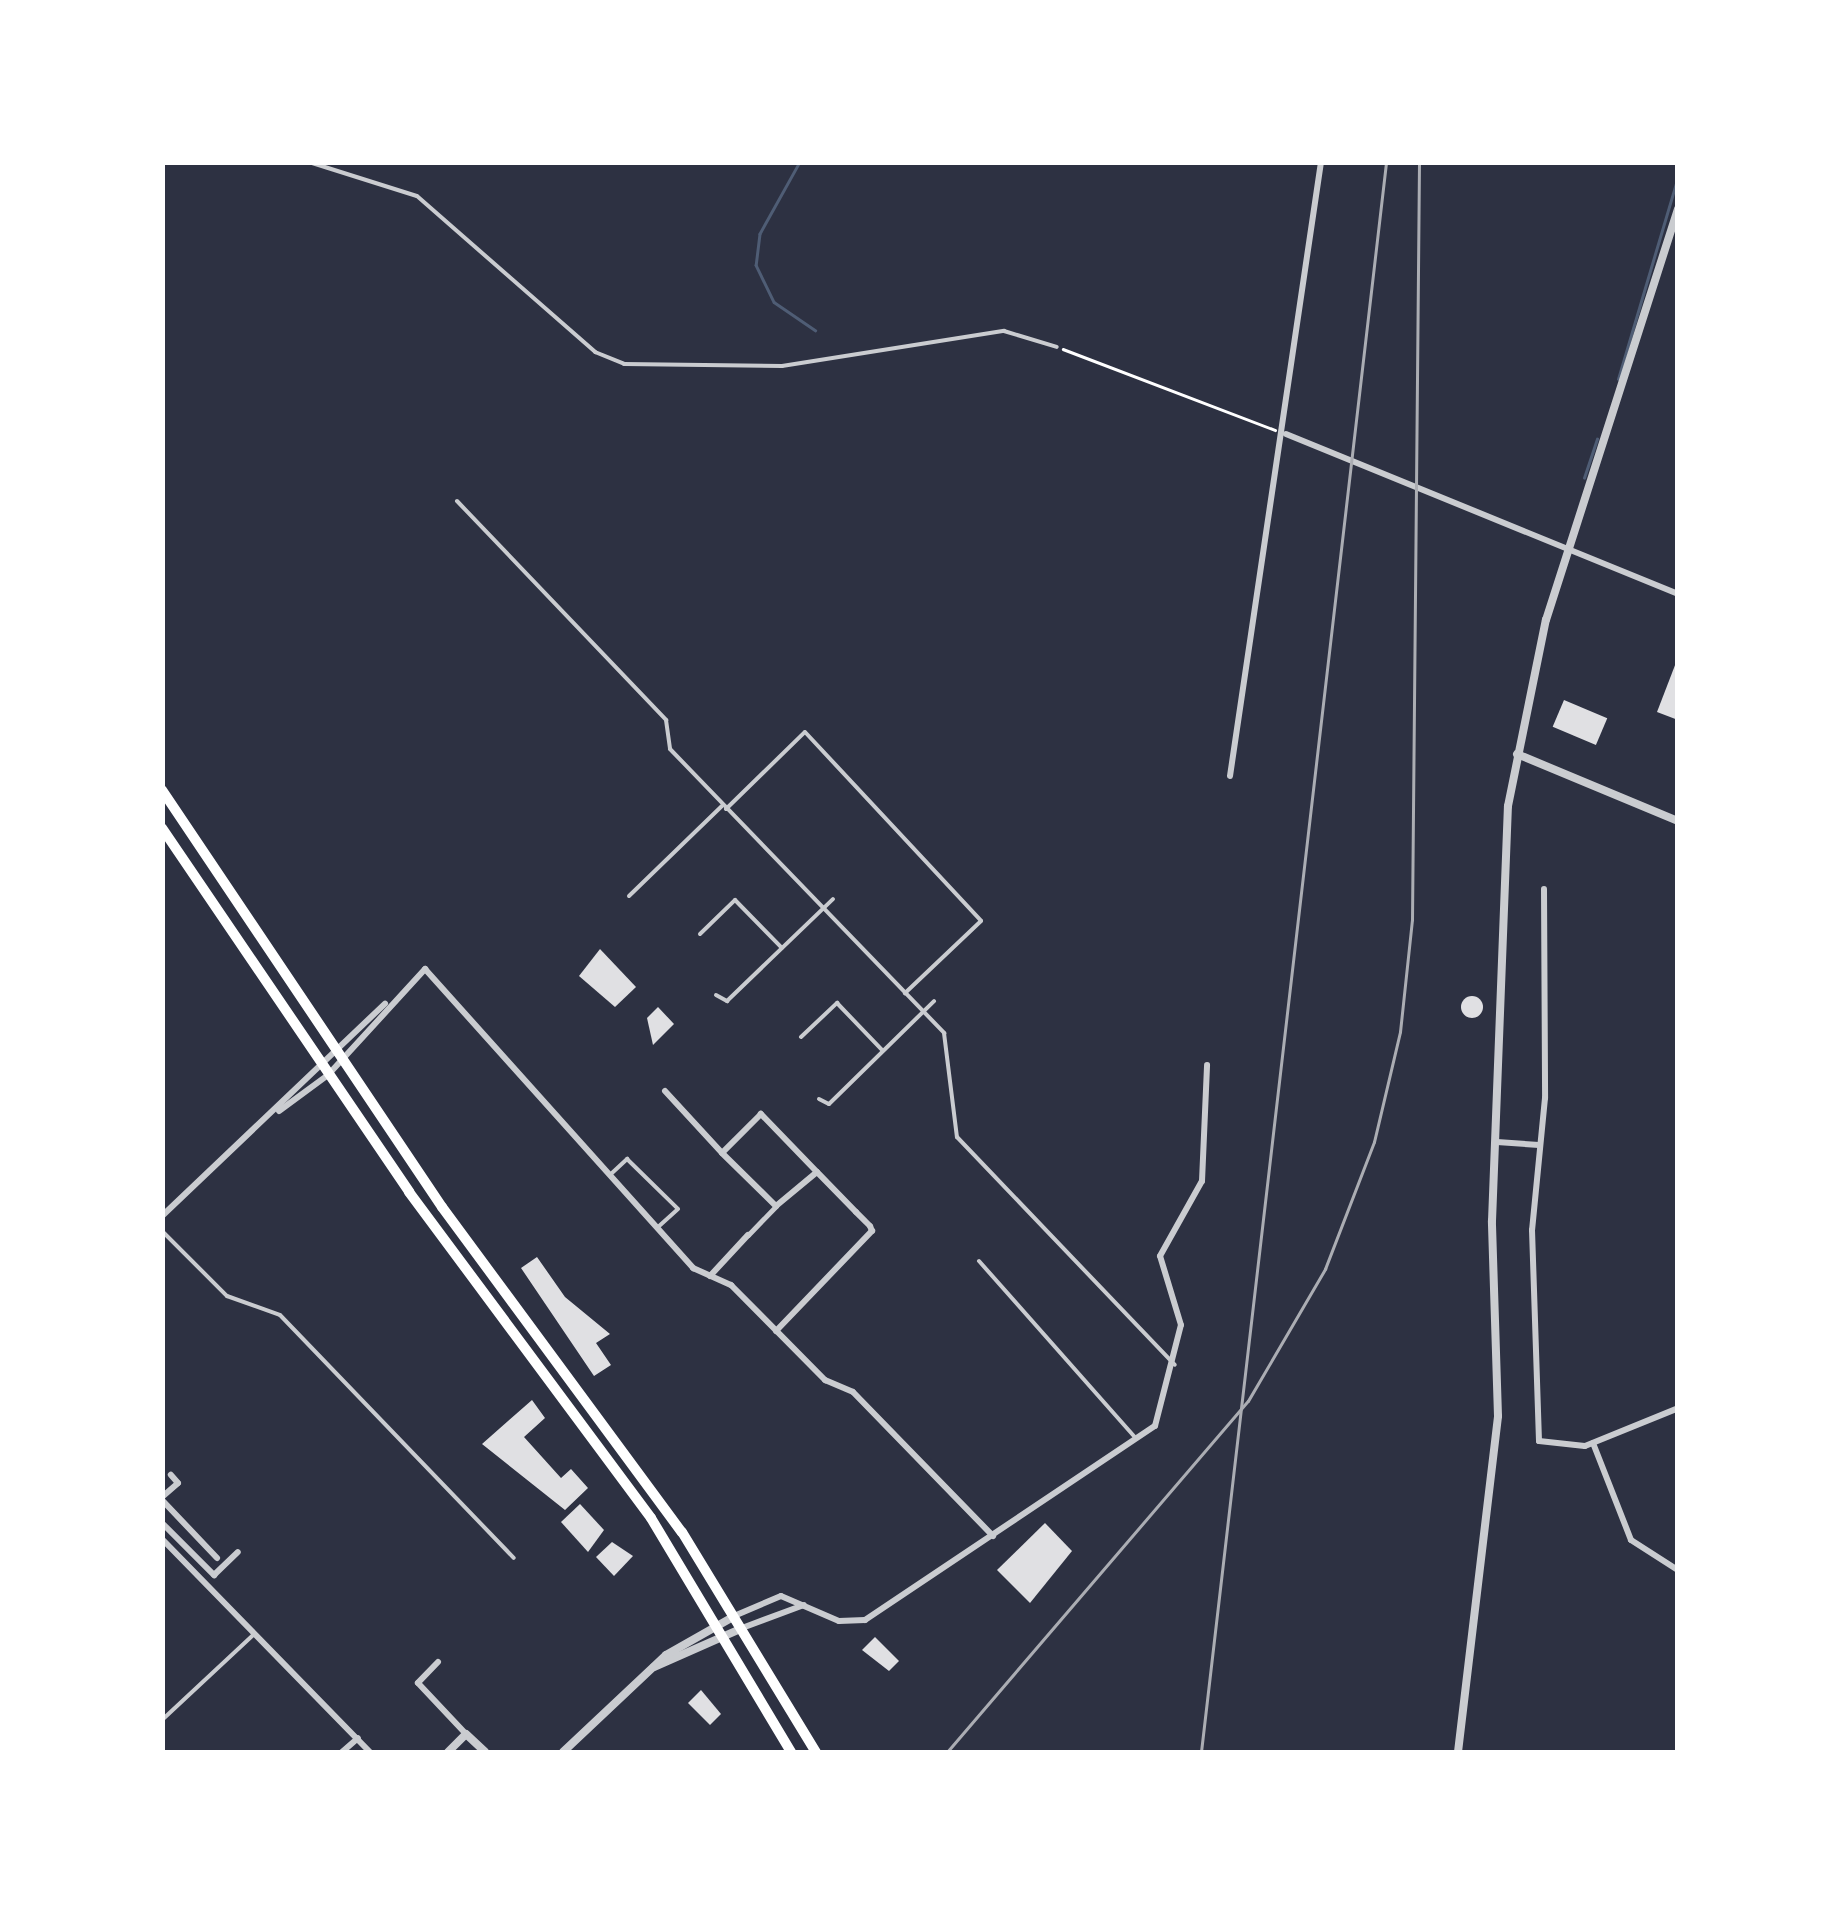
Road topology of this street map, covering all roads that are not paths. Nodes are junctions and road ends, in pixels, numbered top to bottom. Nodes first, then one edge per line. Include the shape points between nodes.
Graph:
1 (309, 162) edge
2 (1321, 162) edge
3 (1678, 208) edge
4 (1057, 347) road end
5 (1286, 434) junction
6 (457, 501) dead end
7 (1569, 550) junction
8 (1678, 594) edge
9 (1517, 754) junction
10 (1230, 776) dead end
11 (162, 790) edge
12 (724, 807) junction
13 (1678, 821) edge
14 (162, 828) edge
15 (1544, 889) dead end
16 (629, 896) dead end
17 (832, 899) dead end
18 (822, 908) junction
19 (700, 934) dead end
20 (782, 948) junction
21 (905, 993) junction
22 (716, 996) dead end
23 (395, 997) junction
24 (934, 1001) dead end
25 (923, 1012) junction
26 (801, 1038) dead end
27 (334, 1046) junction
28 (883, 1051) junction
29 (342, 1060) junction
30 (319, 1062) junction
31 (1207, 1065) dead end
32 (328, 1075) junction
33 (665, 1091) dead end
34 (819, 1099) dead end
35 (279, 1111) junction
36 (1497, 1142) junction
37 (1539, 1145) junction
38 (722, 1154) junction
39 (817, 1172) junction
40 (612, 1173) junction
41 (776, 1206) junction
42 (162, 1216) edge
43 (657, 1228) junction
44 (162, 1231) edge
45 (748, 1236) joint
46 (979, 1261) dead end
47 (710, 1276) junction
48 (776, 1331) junction
49 (1176, 1365) junction
50 (1676, 1409) edge
51 (1138, 1440) junction
52 (1593, 1443) junction
53 (171, 1475) dead end
54 (162, 1499) edge
55 (162, 1524) edge
56 (993, 1536) junction
57 (162, 1540) edge
58 (238, 1552) dead end
59 (217, 1558) dead end
60 (514, 1558) dead end
61 (1678, 1570) edge
62 (810, 1606) junction
63 (733, 1617) junction
64 (715, 1626) junction
65 (740, 1629) junction
66 (256, 1632) junction
67 (722, 1638) junction
68 (438, 1662) dead end
69 (654, 1667) junction
70 (162, 1720) edge
71 (466, 1734) junction
72 (358, 1738) junction
73 (342, 1752) edge
74 (370, 1752) edge
75 (448, 1752) edge
76 (485, 1752) edge
77 (563, 1752) edge
78 (791, 1752) edge
79 (816, 1752) edge
80 (1458, 1752) edge

1 - 4 lane via 418,196 595,352 624,364 782,366 1004,331
2 - 5 street
3 - 7 street
5 - 7 street
5 - 10 street
6 - 12 lane via 666,720 670,750
7 - 8 street
7 - 9 street
9 - 13 street
9 - 36 street via 1501,888
11 - 27 main road
12 - 16 lane
12 - 18 lane
12 - 21 lane via 805,732 981,921
14 - 30 main road
15 - 37 street
17 - 18 lane
18 - 20 lane
18 - 21 lane
19 - 20 lane via 736,900
20 - 22 lane via 728,1001
21 - 25 lane
23 - 27 street
23 - 29 street
23 - 40 street via 425,969
24 - 25 lane
25 - 28 lane
25 - 49 lane via 948,1040 957,1137
26 - 28 lane via 836,1004
27 - 29 main road
27 - 30 street
28 - 34 lane via 828,1104
29 - 32 street
29 - 63 main road via 673,1520
30 - 32 main road
30 - 35 street
31 - 49 street via 1201,1184 1159,1262 1180,1321
32 - 35 street
32 - 64 main road via 598,1441
33 - 38 street
35 - 42 street
36 - 37 street
36 - 80 street via 1497,1433
37 - 52 street via 1532,1230 1539,1442
38 - 39 street via 761,1114
38 - 41 street
39 - 41 street
39 - 48 street via 873,1236
40 - 43 street
40 - 43 lane via 627,1159 678,1208
41 - 45 street
43 - 47 street
44 - 60 lane via 227,1296 280,1316
45 - 47 street
46 - 51 lane
47 - 48 street
48 - 56 street via 824,1380 853,1392
49 - 51 street via 1155,1426
50 - 52 street
51 - 56 street
52 - 61 street via 1632,1540
53 - 54 street via 178,1483
54 - 59 street
55 - 58 street via 214,1575
56 - 62 street via 865,1620 839,1622
57 - 66 street
62 - 63 street via 781,1596
62 - 65 street via 778,1609
63 - 64 street
63 - 65 main road
64 - 67 main road
64 - 69 street
65 - 67 street
65 - 79 main road
66 - 70 lane
66 - 72 street
67 - 69 street
67 - 78 main road
68 - 71 street via 418,1683
69 - 77 street
71 - 75 street
71 - 76 street
72 - 73 street
72 - 74 street

